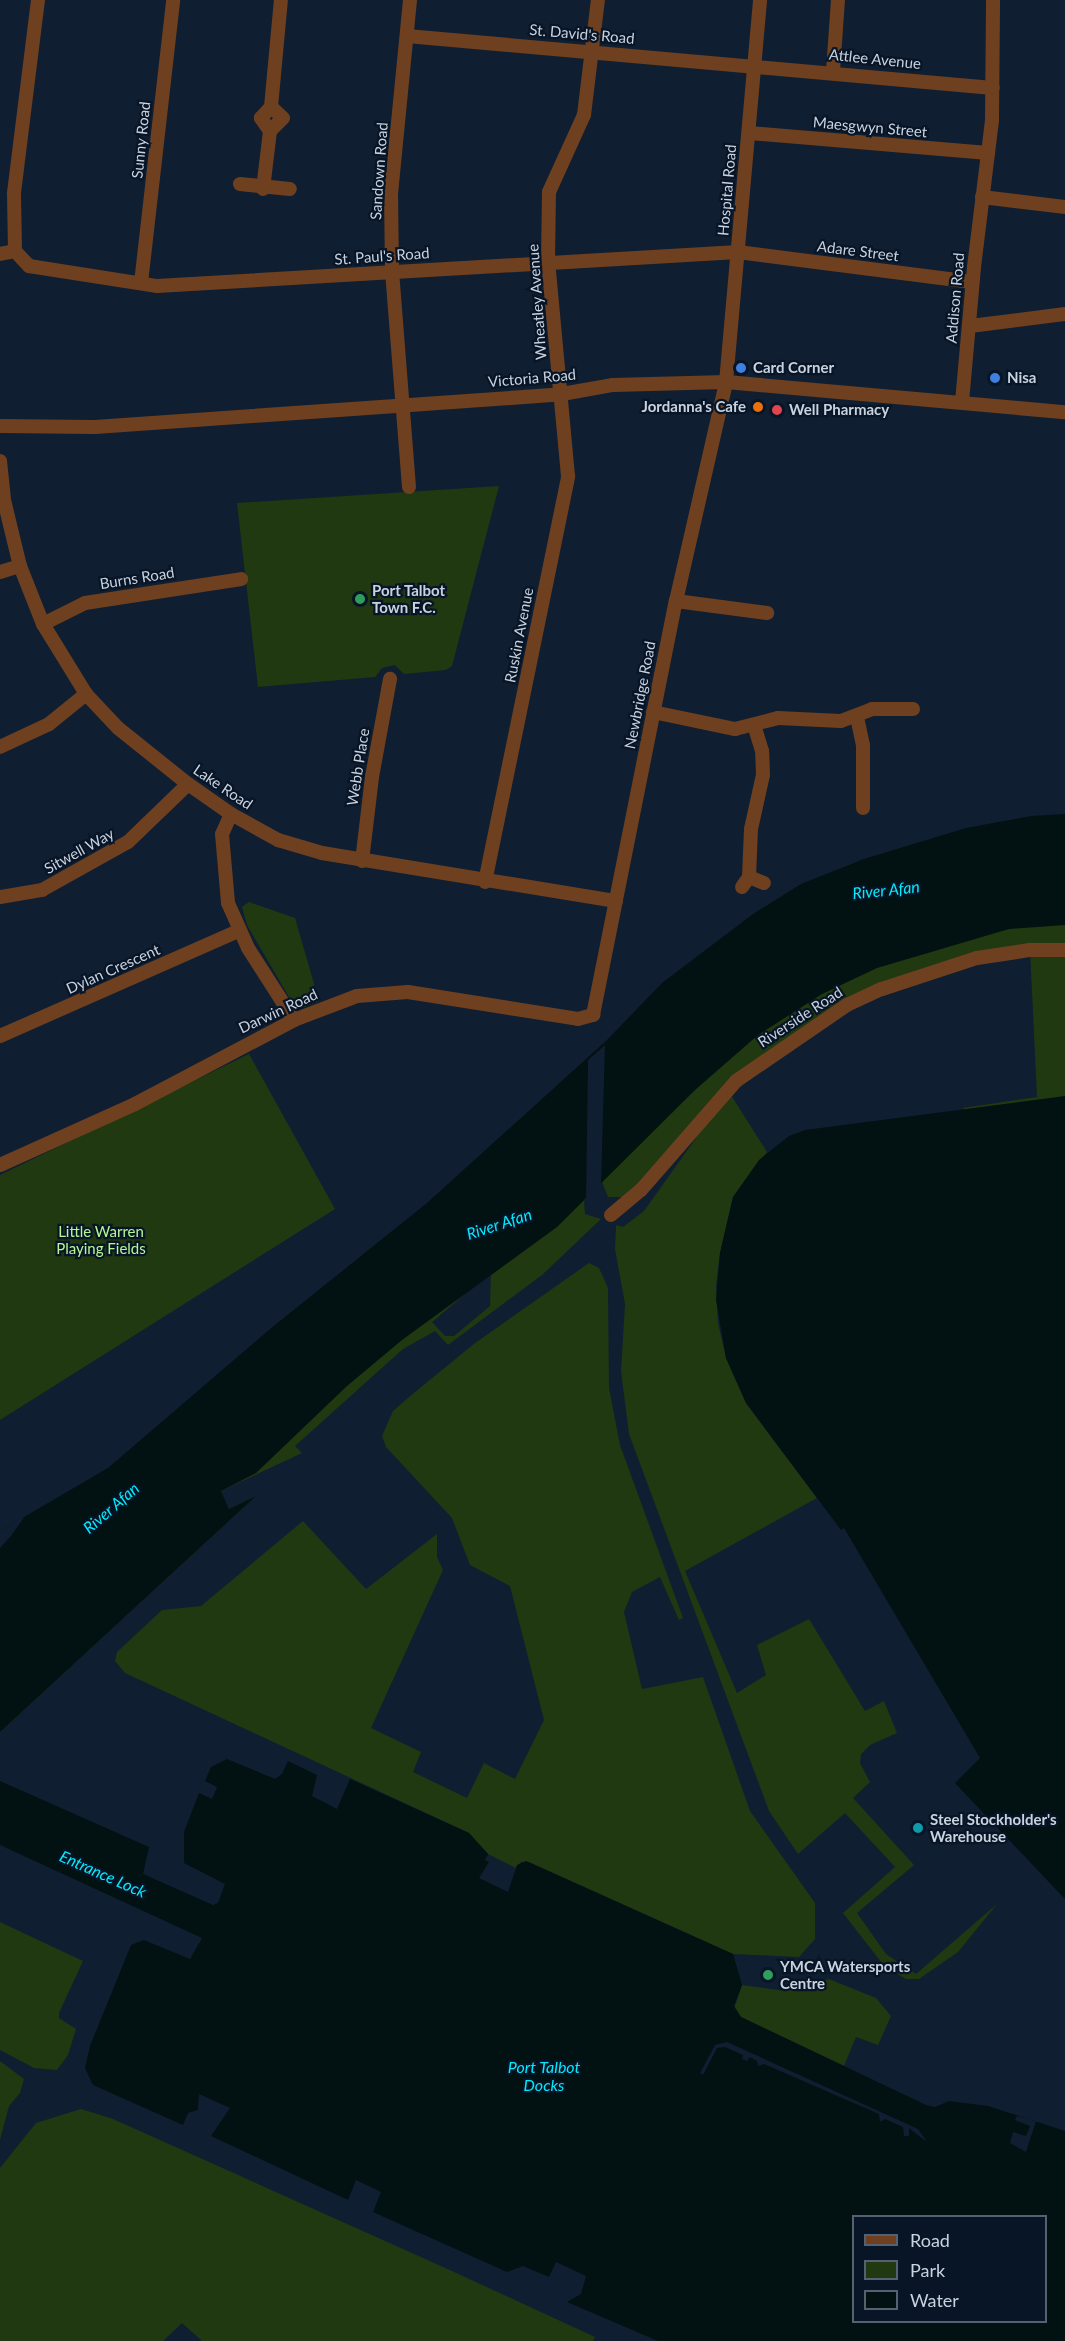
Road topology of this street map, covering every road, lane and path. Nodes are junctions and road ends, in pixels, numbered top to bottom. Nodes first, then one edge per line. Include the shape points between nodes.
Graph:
1 (38, 0) edge
2 (173, 0) edge
3 (281, 0) edge
4 (410, 0) edge
5 (598, 0) edge
6 (760, 0) edge
7 (838, 0) edge
8 (993, 0) edge
9 (407, 36) junction
10 (593, 51) junction
11 (755, 65) junction
12 (833, 72) junction
13 (993, 88) junction
14 (749, 133) junction
15 (988, 153) junction
16 (240, 184) dead end
17 (263, 189) junction
18 (290, 189) dead end
19 (982, 197) junction
20 (1065, 207) edge
21 (15, 251) junction
22 (738, 252) junction
23 (0, 254) edge
24 (548, 262) junction
25 (392, 272) junction
26 (972, 282) junction
27 (141, 283) junction
28 (1065, 314) edge
29 (970, 326) junction
30 (726, 382) junction
31 (562, 394) junction
32 (962, 402) junction
33 (404, 404) junction
34 (1065, 412) edge
35 (0, 426) edge
36 (0, 461) edge
37 (409, 487) dead end
38 (20, 566) junction
39 (0, 572) edge
40 (240, 579) dead end
41 (676, 602) junction
42 (767, 613) dead end
43 (44, 624) junction
44 (390, 679) dead end
45 (86, 693) junction
46 (896, 693) dead end
47 (894, 708) junction
48 (913, 709) dead end
49 (653, 712) junction
50 (857, 717) junction
51 (754, 725) junction
52 (0, 747) edge
53 (188, 784) junction
54 (863, 808) dead end
55 (231, 814) junction
56 (362, 861) junction
57 (485, 882) junction
58 (764, 884) dead end
59 (0, 897) edge
60 (616, 901) junction
61 (238, 931) junction
62 (1065, 950) edge
63 (593, 1015) joint
64 (294, 1020) junction
65 (0, 1036) edge
66 (0, 1165) edge
67 (611, 1215) dead end

1 - 21 street via 14,194
2 - 27 street, Sunny Road
3 - 17 street via 272,107 261,118 270,131
4 - 9 street, Sandown Road
5 - 10 street, Wheatley Avenue
6 - 11 street, Hospital Road
7 - 12 street
8 - 13 street, Addison Road
9 - 10 street, St. David's Road
9 - 25 street, Sandown Road via 391,194
10 - 11 street, St. David's Road
10 - 24 street, Wheatley Avenue via 584,116 549,192
11 - 12 street, Attlee Avenue
11 - 14 street, Hospital Road
12 - 13 street, Attlee Avenue
13 - 15 street, Addison Road
14 - 15 street, Maesgwyn Street
14 - 22 street, Hospital Road
15 - 19 street, Addison Road
16 - 17 street
17 - 18 street
19 - 20 street
19 - 26 street, Addison Road
21 - 23 street
21 - 27 street, St. Paul's Road via 29,266
22 - 24 street, St. Paul's Road
22 - 26 street, Adare Street
22 - 30 street, Hospital Road
24 - 25 street, St. Paul's Road
24 - 31 street, Wheatley Avenue
25 - 27 street, St. Paul's Road via 157,286
25 - 33 street, Sandown Road
26 - 29 street, Addison Road
28 - 29 street
29 - 32 street, Addison Road
30 - 31 street, Victoria Road via 613,385
30 - 32 street, Victoria Road
30 - 41 street, Newbridge Road
31 - 33 street, Victoria Road
31 - 57 street, Ruskin Avenue via 568,476
32 - 34 street, Victoria Road
33 - 35 street, Victoria Road via 95,427
33 - 37 street, Sandown Road
36 - 38 street, Lake Road via 4,500
38 - 39 street
38 - 43 street, Lake Road
40 - 43 street, Burns Road via 85,603
41 - 42 street via 751,604
41 - 49 street, Newbridge Road
43 - 45 street, Lake Road
44 - 56 street, Webb Place
45 - 52 street via 50,724
45 - 53 street, Lake Road via 118,729
46 - 47 street
47 - 48 street
47 - 50 street via 872,709
49 - 51 street via 735,729
49 - 60 street, Newbridge Road
50 - 51 street via 841,721 778,718
50 - 54 street via 863,746 858,791
51 - 58 street via 762,751 763,775 746,882
53 - 55 street, Lake Road
53 - 59 street, Sitwell Way via 128,843 42,890
55 - 56 street, Lake Road via 278,840
55 - 61 street via 222,834 228,903
56 - 57 street, Lake Road
57 - 60 street, Lake Road
60 - 63 street, Newbridge Road
61 - 64 street
61 - 65 street, Dylan Crescent
62 - 67 street, Riverside Road via 1030,950 977,958 882,989 847,1005 736,1081 641,1190
63 - 64 street, Darwin Road via 578,1019 408,992 357,996
64 - 66 street, Darwin Road via 135,1104

